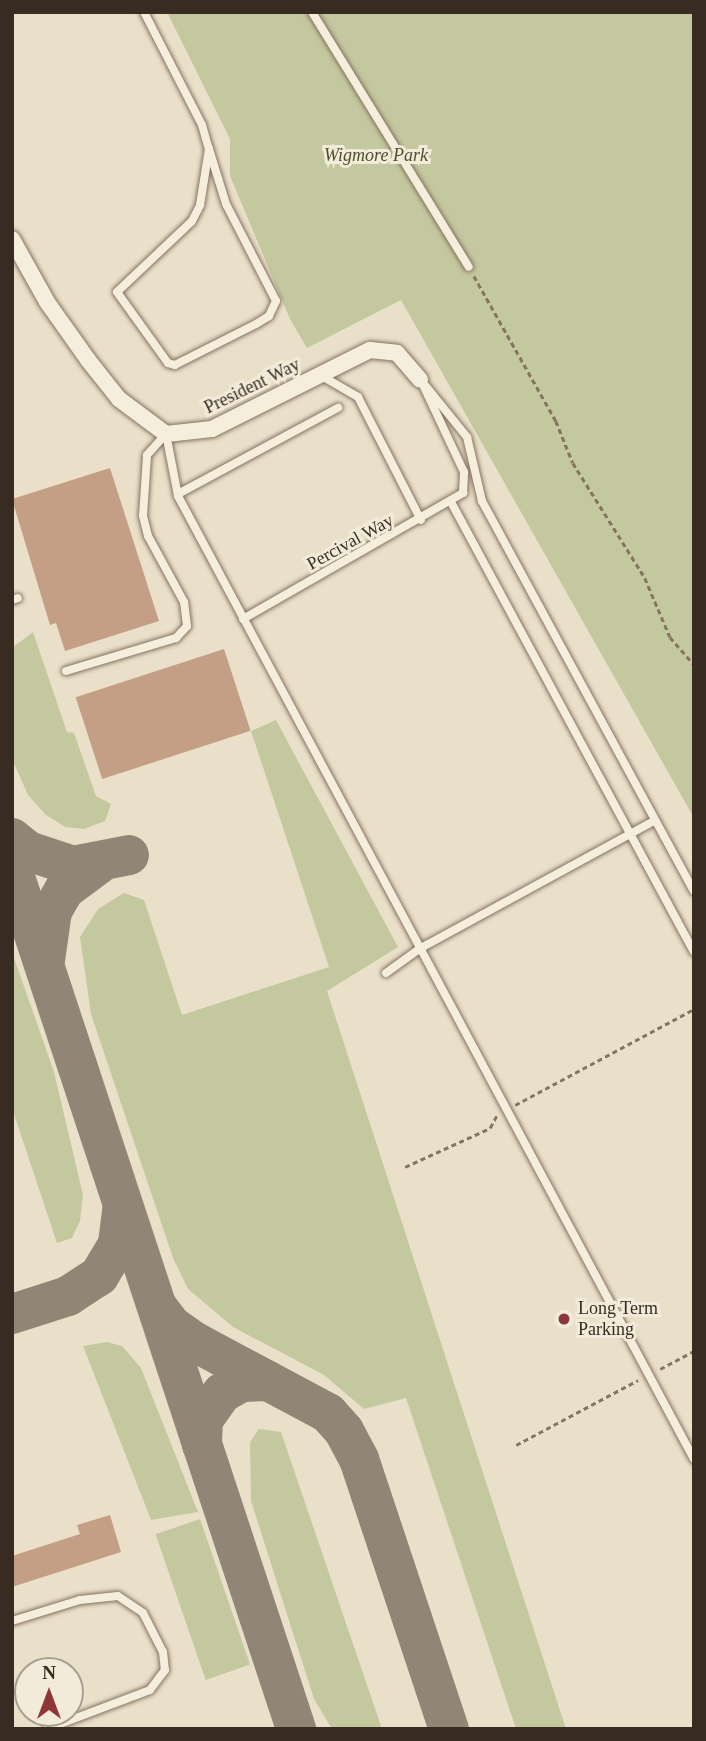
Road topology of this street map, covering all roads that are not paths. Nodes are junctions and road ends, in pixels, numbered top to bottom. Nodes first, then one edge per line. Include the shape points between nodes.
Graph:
1 (144, 12) edge
2 (312, 12) edge
3 (209, 149) junction
4 (12, 239) edge
5 (468, 267) road end
6 (319, 374) junction
7 (420, 379) junction
8 (338, 408) dead end
9 (166, 433) junction
10 (178, 494) junction
11 (451, 502) junction
12 (421, 520) junction
13 (243, 619) junction
14 (66, 671) dead end
15 (654, 821) junction
16 (631, 835) junction
17 (694, 891) edge
18 (419, 949) junction
19 (694, 952) edge
20 (386, 973) dead end
21 (694, 1459) edge
22 (12, 1622) edge
23 (47, 1729) edge

1 - 3 lane via 202,125
2 - 5 lane
3 - 3 lane via 222,197 276,301 269,316 175,365 168,363 117,292 192,220 200,205
4 - 9 street via 47,302 119,400
6 - 7 street, President Way via 356,355 384,349 408,362
6 - 9 street, President Way via 212,429
6 - 12 lane, Percival Way via 358,397
7 - 11 lane via 464,472 463,493
7 - 15 lane via 467,437 482,501
8 - 10 lane
9 - 10 lane
9 - 14 lane via 147,455 143,516 148,536 184,602 187,626 176,638
10 - 13 lane
11 - 12 lane
11 - 16 lane
12 - 13 lane, Percival Way
13 - 18 lane
15 - 16 lane
15 - 17 lane
16 - 18 lane
16 - 19 lane
18 - 20 lane
18 - 21 lane
22 - 23 lane via 80,1600 118,1596 143,1613 163,1652 165,1670 150,1690

